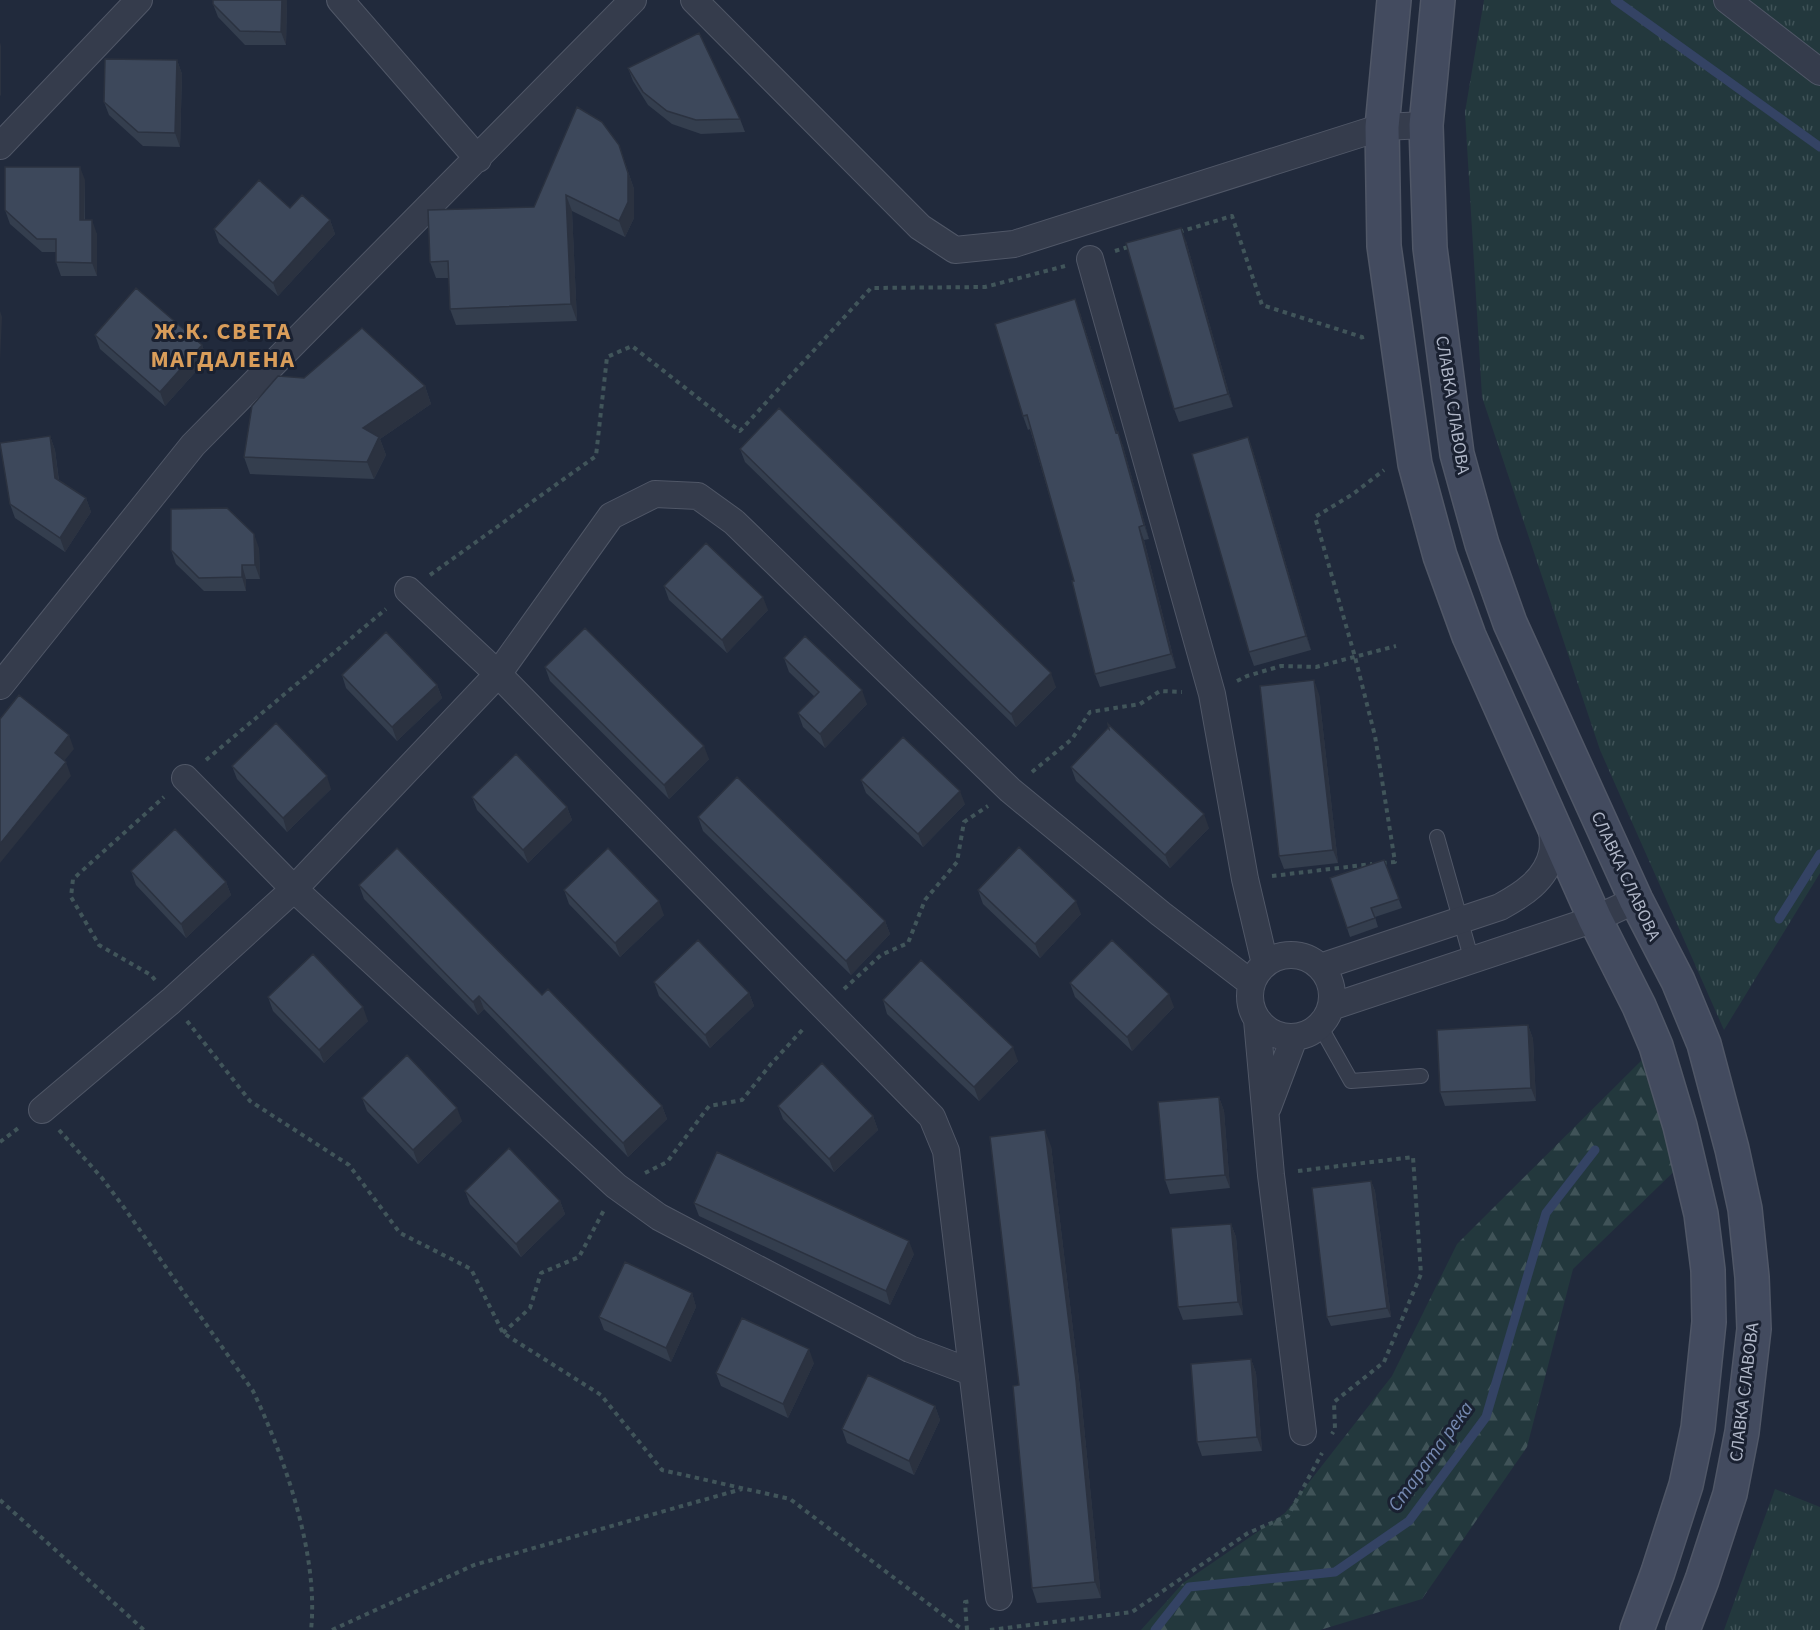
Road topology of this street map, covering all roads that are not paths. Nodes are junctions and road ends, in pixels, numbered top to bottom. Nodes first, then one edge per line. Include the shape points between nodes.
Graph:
1 (139, 0) edge
2 (340, 0) edge
3 (633, 0) edge
4 (694, 0) edge
5 (1394, 0) edge
6 (1438, 0) edge
7 (1727, 0) edge
8 (1820, 72) edge
9 (1426, 125) junction
10 (1382, 127) junction
11 (0, 146) edge
12 (478, 159) junction
13 (1090, 259) road end
14 (408, 590) road end
15 (498, 674) junction
16 (0, 686) edge
17 (185, 778) road end
18 (1552, 824) junction
19 (1437, 837) dead end
20 (294, 889) junction
21 (1636, 900) junction
22 (1595, 919) junction
23 (1460, 920) junction
24 (1472, 962) junction
25 (1320, 967) junction
26 (1258, 973) junction
27 (1325, 1017) junction
28 (1257, 1020) junction
29 (1294, 1038) junction
30 (1421, 1076) dead end
31 (42, 1110) road end
32 (1265, 1113) junction
33 (971, 1372) junction
34 (1303, 1432) dead end
35 (999, 1597) dead end
36 (1637, 1630) edge
37 (1683, 1630) edge

1 - 11 street
2 - 12 street
3 - 12 street
4 - 10 street via 920,227 955,250 1014,244
5 - 10 street
6 - 9 street, СЛАВКА СЛАВОВА
7 - 8 street
9 - 10 street
9 - 21 street, СЛАВКА СЛАВОВА via 1430,248 1457,454 1482,544 1510,623
10 - 18 street via 1384,246 1414,464 1440,556 1469,636
12 - 16 street via 193,445
13 - 26 street via 1212,694
14 - 15 street
15 - 20 street
15 - 26 street via 611,516 655,494 698,496 734,522 1010,790 1161,914
15 - 33 street via 932,1117 946,1151
17 - 20 street
18 - 22 street
18 - 23 street via 1552,853 1542,876 1523,895 1500,908
19 - 23 lane
20 - 31 street via 171,1001
20 - 33 street via 616,1186 659,1218 910,1349
21 - 22 street
21 - 37 street, СЛАВКА СЛАВОВА via 1678,981 1704,1044 1745,1209 1752,1276 1754,1329 1730,1494
22 - 24 street
22 - 36 street via 1656,1046 1701,1214 1708,1270 1709,1322 1698,1428 1686,1485
23 - 24 lane
23 - 25 street
24 - 27 street
25 - 26 street via 1310,960 1287,955 1275,958
25 - 27 street via 1332,993
26 - 28 street via 1249,994
27 - 29 street via 1308,1034
27 - 30 lane via 1351,1081
28 - 29 street via 1273,1034
28 - 32 street
29 - 32 street
32 - 34 street
33 - 35 street

